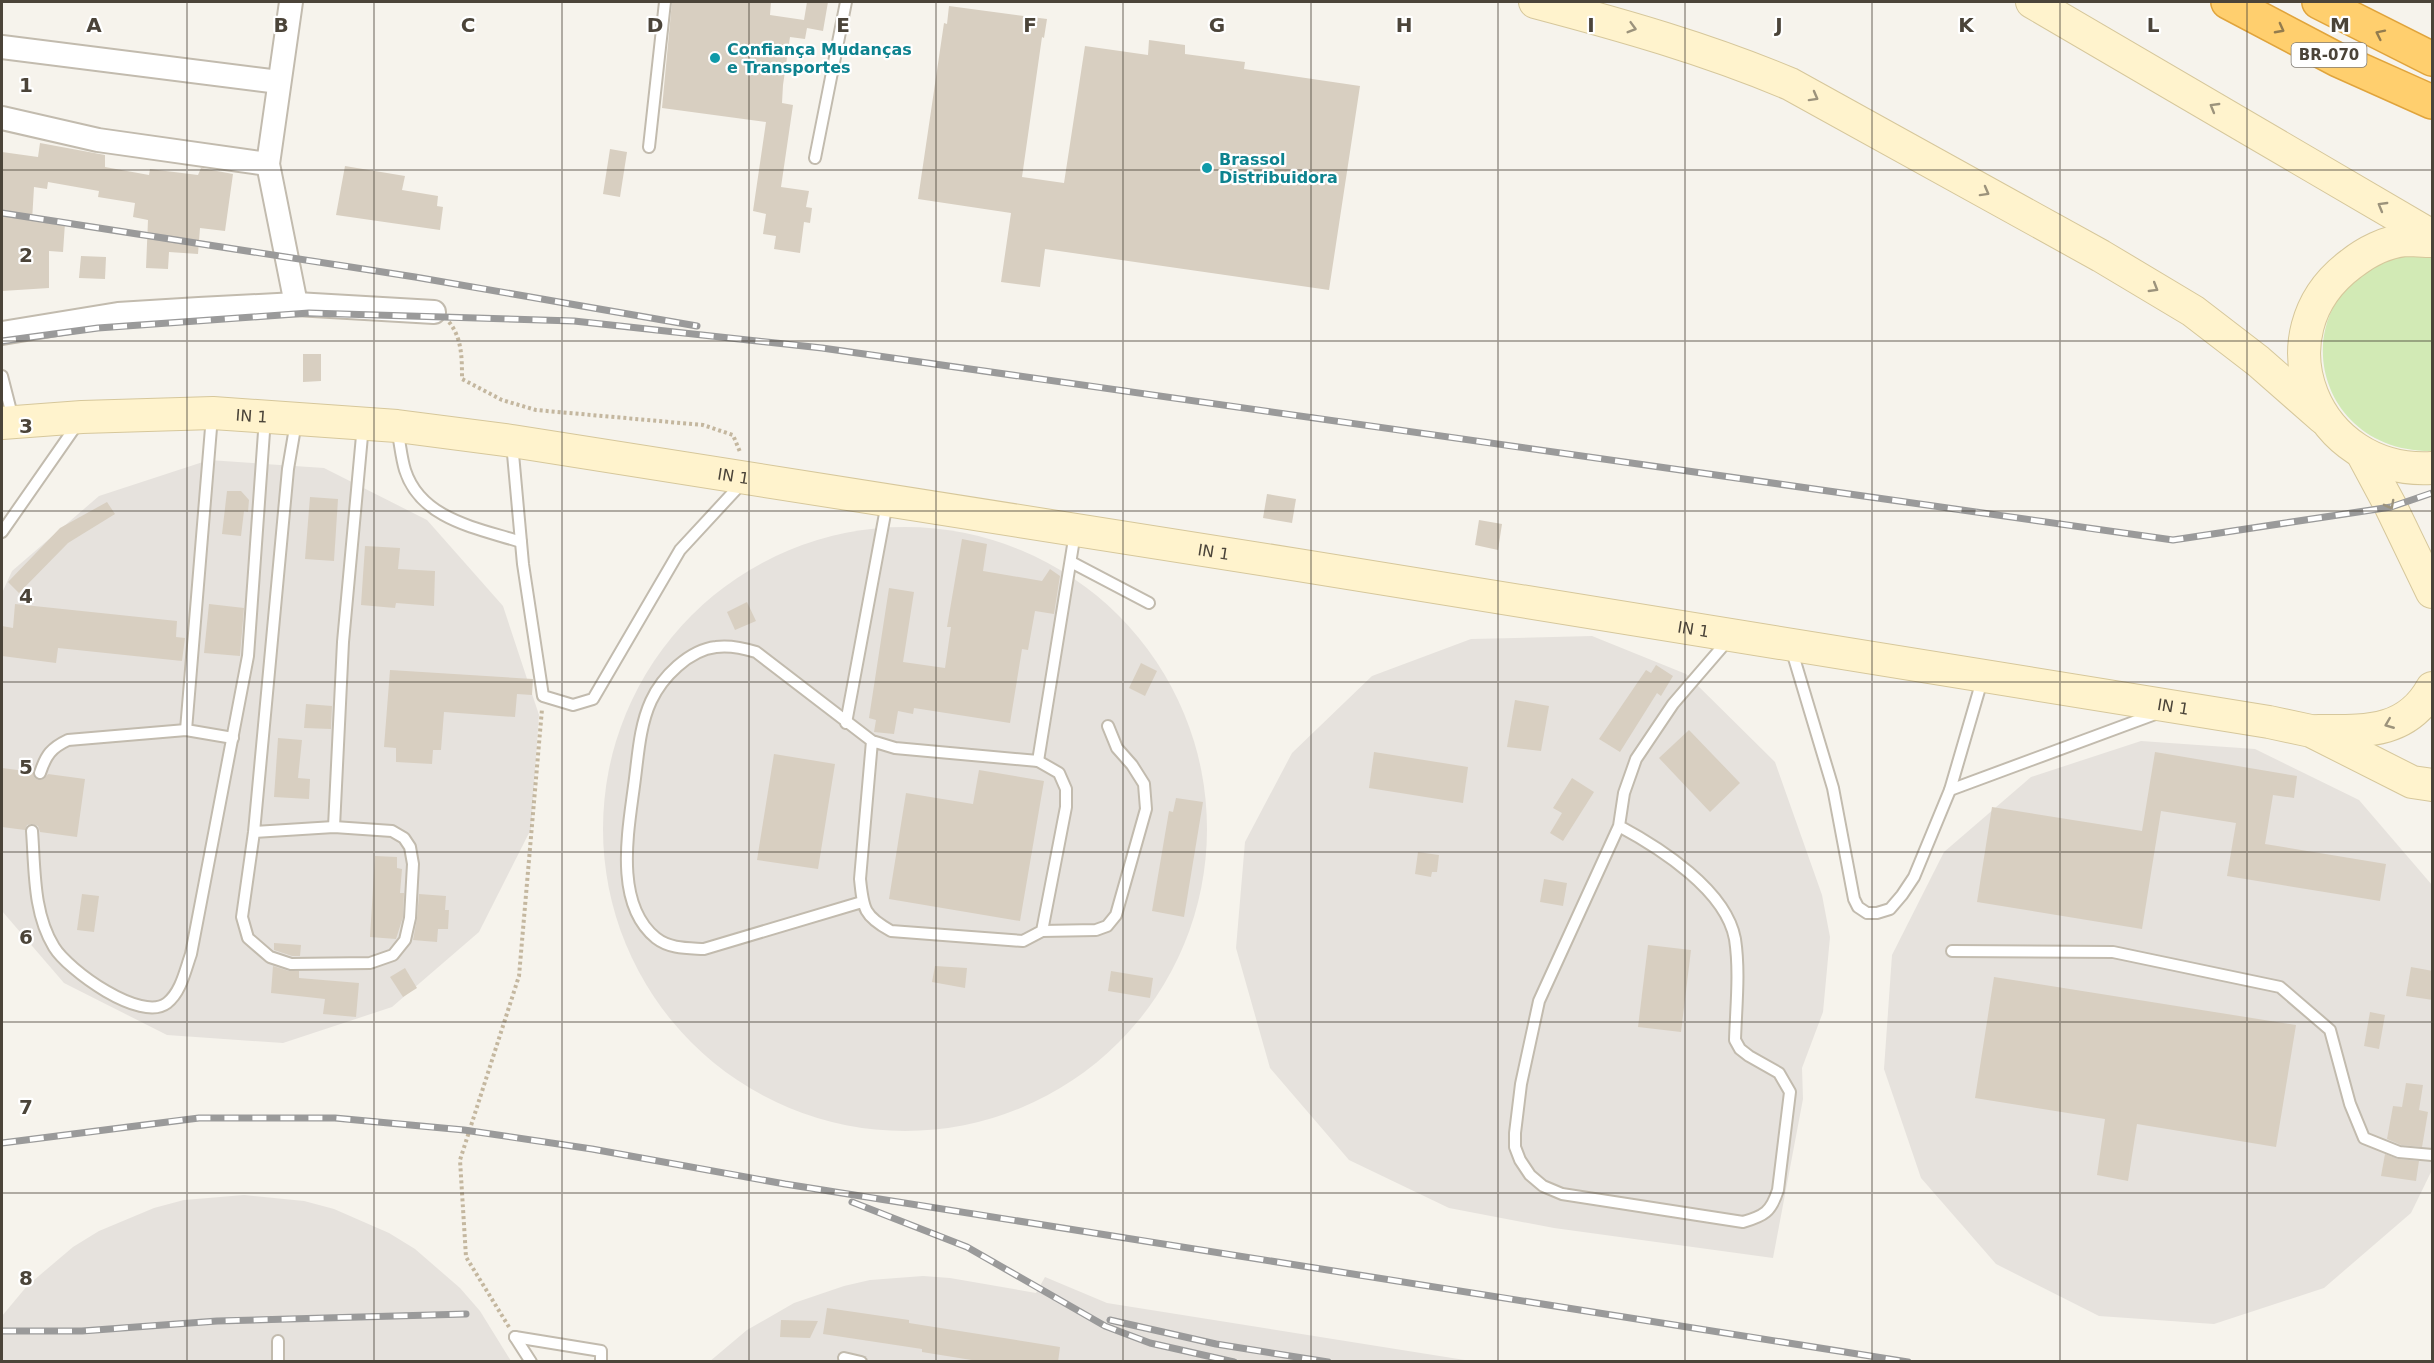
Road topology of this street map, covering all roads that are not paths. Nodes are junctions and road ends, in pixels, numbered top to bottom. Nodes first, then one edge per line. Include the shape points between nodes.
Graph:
1 (291, 2) edge
2 (665, 2) edge
3 (846, 2) edge
4 (1535, 2) edge
5 (2032, 2) edge
6 (2228, 2) edge
7 (2319, 2) edge
8 (2, 47) edge
9 (2433, 59) edge
10 (279, 82) junction
11 (2433, 102) edge
12 (2, 118) edge
13 (649, 147) dead end
14 (815, 158) dead end
15 (268, 164) junction
16 (2433, 236) edge
17 (2433, 241) edge
18 (297, 304) junction
19 (434, 312) road end
20 (2, 333) edge
21 (2, 376) edge
22 (213, 413) junction
23 (82, 417) junction
24 (265, 418) junction
25 (2323, 418) junction
26 (297, 421) junction
27 (8, 423) edge
28 (363, 424) junction
29 (396, 426) junction
30 (512, 441) junction
31 (2361, 453) junction
32 (2433, 468) edge
33 (746, 478) junction
34 (888, 500) junction
35 (1076, 530) junction
36 (2, 532) edge
37 (521, 542) junction
38 (1071, 562) junction
39 (2433, 592) edge
40 (1149, 603) dead end
41 (1732, 636) junction
42 (1790, 645) junction
43 (1983, 676) junction
44 (2433, 688) edge
45 (2173, 707) junction
46 (846, 723) junction
47 (1108, 726) dead end
48 (186, 730) junction
49 (2311, 732) junction
50 (233, 738) junction
51 (873, 741) junction
52 (1038, 761) junction
53 (40, 773) dead end
54 (1950, 790) junction
55 (2426, 790) edge
56 (1619, 826) junction
57 (334, 827) junction
58 (32, 831) dead end
59 (254, 832) junction
60 (862, 902) junction
61 (1042, 931) junction
62 (1952, 951) dead end
63 (2433, 1155) edge
64 (278, 1341) dead end
65 (844, 1358) dead end
66 (278, 1362) edge
67 (531, 1362) edge
68 (601, 1362) edge
69 (861, 1362) edge

1 - 10 street
2 - 13 lane
3 - 14 lane
4 -> 25 street via 1689,45 1790,84 2193,311 2258,360
16 -> 5 street
6 -> 11 highway, BR-070 via 2338,60
9 -> 7 highway, BR-070
8 - 10 street
10 - 15 street
12 - 15 street via 98,140
15 - 18 street
17 - 25 street via 2403,240 2366,252 2336,275 2314,307 2305,344 2307,373
18 - 19 street
18 - 20 street via 118,314
21 - 27 lane
22 - 23 street, IN 1
22 - 24 street, IN 1
22 - 48 lane
23 - 27 street, IN 1
23 - 36 lane
24 - 26 street, IN 1
24 - 50 lane via 248,656
25 - 31 street via 2340,438
26 - 28 street, IN 1
26 - 59 lane via 288,469
28 - 29 street, IN 1
28 - 57 lane via 343,642
29 - 30 street, IN 1
29 - 37 lane via 405,471 419,497 443,517
30 - 33 street, IN 1
30 - 37 lane
31 - 32 street via 2395,466
31 -> 39 street
33 - 34 street, IN 1
33 - 37 lane via 680,550 593,699 573,705 543,696
34 - 35 street, IN 1
34 - 46 lane
35 - 38 lane
35 - 41 street, IN 1
38 - 40 lane
38 - 52 lane
41 - 42 street, IN 1
41 - 56 lane via 1673,704 1636,759 1624,793
42 - 43 street, IN 1
42 - 54 lane via 1833,788 1850,884 1858,907 1867,913 1877,913 1890,909 1902,895 1914,877
43 - 45 street, IN 1
43 - 54 lane
44 -> 49 street via 2424,702 2394,724 2369,732
45 - 49 street, IN 1
45 - 54 lane
46 - 51 lane
46 - 60 lane via 756,652 737,646 714,647 668,674 651,700 642,729 626,845 630,891 640,919 657,939 678,948 704,948
47 - 61 lane via 1118,748 1144,784 1146,809 1116,915 1107,926 1096,930
48 - 50 lane
48 - 53 lane via 68,740 45,757
49 - 55 street, IN 1
50 - 58 lane via 191,954 177,994 165,1005 144,1007 122,1000 93,984 55,948 39,913
51 - 52 lane via 895,748
51 - 60 lane via 860,879
52 - 61 lane via 1059,773 1066,789
56 - 56 lane via 1667,856 1717,900 1729,918 1737,965 1735,1040 1749,1056 1779,1073 1790,1092 1773,1206 1743,1222 1562,1194 1530,1175 1515,1147 1521,1084 1539,1001
57 - 59 lane
57 - 59 lane via 392,831 410,847 410,918 405,940 393,955 370,963 291,964 270,957 248,938 242,917
60 - 61 lane via 872,920 891,931 1023,941
62 - 63 lane via 2113,952 2280,987 2330,1030 2350,1104 2364,1138 2398,1152
64 - 66 lane
65 - 69 lane
67 - 68 lane via 515,1337 601,1351

